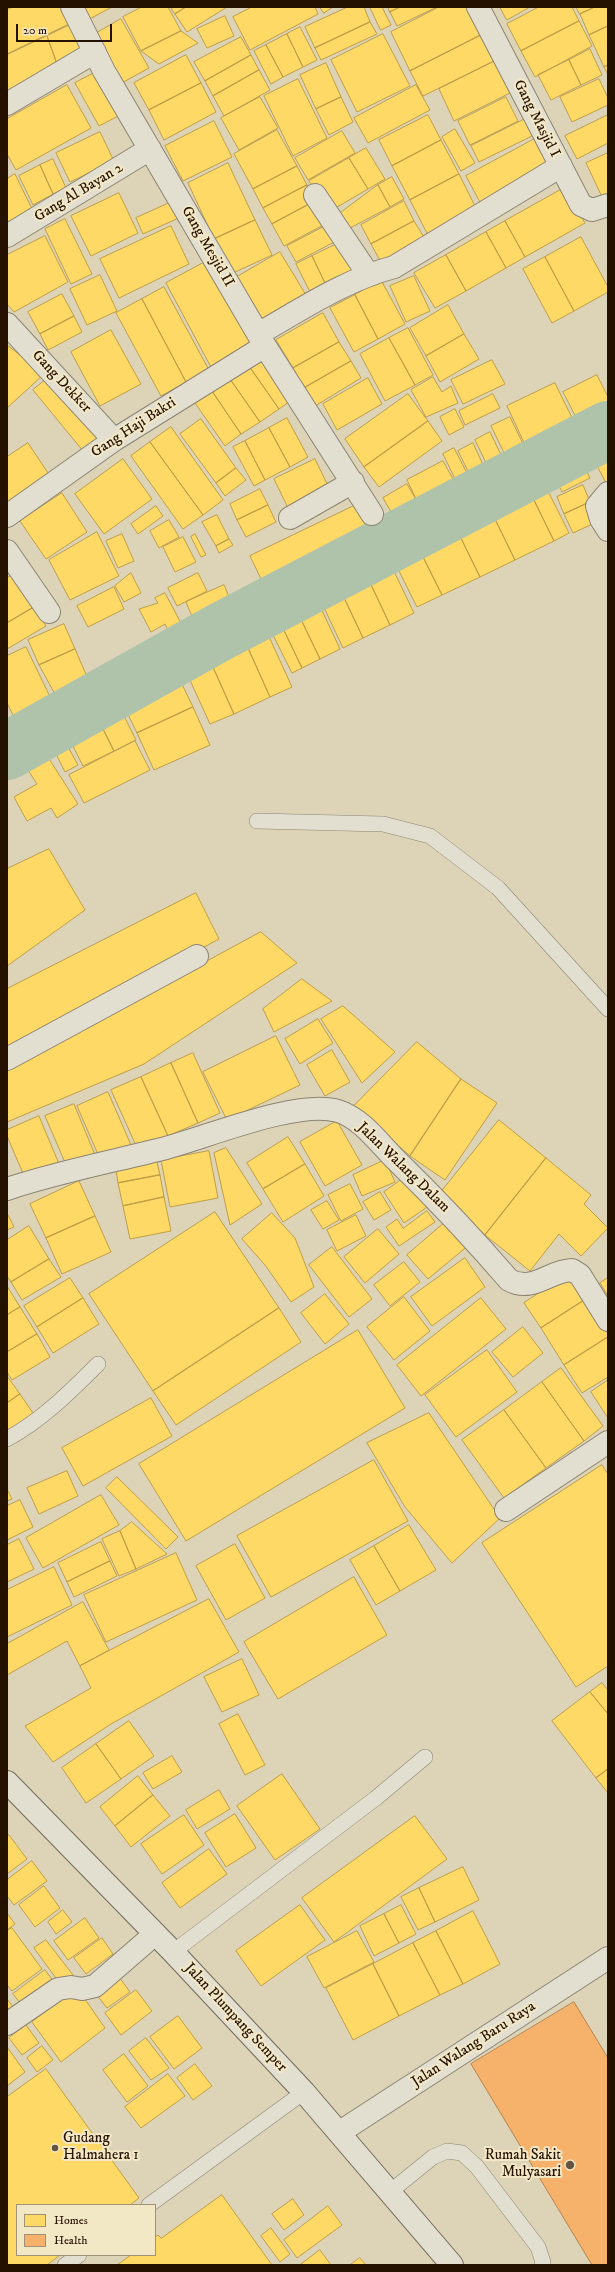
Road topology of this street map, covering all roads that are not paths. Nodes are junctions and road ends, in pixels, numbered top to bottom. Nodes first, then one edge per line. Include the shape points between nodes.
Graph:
1 (72, 7) edge
2 (478, 7) edge
3 (95, 52) junction
4 (7, 104) edge
5 (150, 149) junction
6 (561, 166) junction
7 (315, 195) dead end
8 (608, 205) edge
9 (7, 236) edge
10 (368, 274) junction
11 (7, 324) edge
12 (262, 340) junction
13 (114, 440) junction
14 (353, 482) junction
15 (608, 493) edge
16 (372, 514) dead end
17 (7, 516) edge
18 (290, 518) dead end
19 (608, 530) edge
20 (7, 551) edge
21 (49, 612) dead end
22 (257, 821) dead end
23 (197, 956) dead end
24 (608, 1009) edge
25 (7, 1059) edge
26 (7, 1189) edge
27 (608, 1320) edge
28 (98, 1364) dead end
29 (7, 1440) edge
30 (608, 1442) edge
31 (506, 1510) dead end
32 (425, 1757) dead end
33 (7, 1782) edge
34 (155, 1934) junction
35 (173, 1952) junction
36 (608, 1958) edge
37 (7, 2024) edge
38 (304, 2092) junction
39 (340, 2132) junction
40 (390, 2191) junction
41 (150, 2204) edge
42 (78, 2256) edge
43 (66, 2265) edge
44 (452, 2265) edge
45 (542, 2265) edge

1 - 3 street, Gang Mesjid II
2 - 6 street, Gang Masjid I
3 - 4 street
3 - 5 street, Gang Mesjid II
5 - 9 street, Gang Al Bayan 2
5 - 12 street, Gang Mesjid II
6 - 8 street, Gang Masjid I via 581,205 592,210
6 - 10 street, Gang Haji Bakri via 399,264
7 - 10 street
10 - 12 street, Gang Haji Bakri
11 - 13 street, Gang Dekker
12 - 13 street, Gang Haji Bakri
12 - 14 street, Gang Mesjid II
13 - 17 street, Gang Haji Bakri
14 - 16 street, Gang Mesjid II
14 - 18 street
15 - 19 street via 597,506
20 - 21 street
22 - 24 lane via 383,824 430,836 498,888
23 - 25 street
26 - 27 street, Jalan Walang Dalam via 49,1175 163,1149 289,1112 320,1109 338,1111 361,1124 455,1218 509,1280 530,1285 554,1274 572,1270 580,1274
28 - 29 lane via 60,1401
30 - 31 street
32 - 35 lane via 376,1798
33 - 34 street, Jalan Plumpang Semper
34 - 35 street, Jalan Plumpang Semper
34 - 37 street via 95,1986 58,1989
35 - 38 street, Jalan Plumpang Semper
36 - 39 street, Jalan Walang Baru Raya
38 - 39 street, Jalan Plumpang Semper
38 - 41 lane
39 - 40 street, Jalan Plumpang Semper
40 - 44 street, Jalan Plumpang Semper
40 - 45 lane via 433,2157 447,2151 462,2153 477,2168 538,2246
42 - 43 lane

